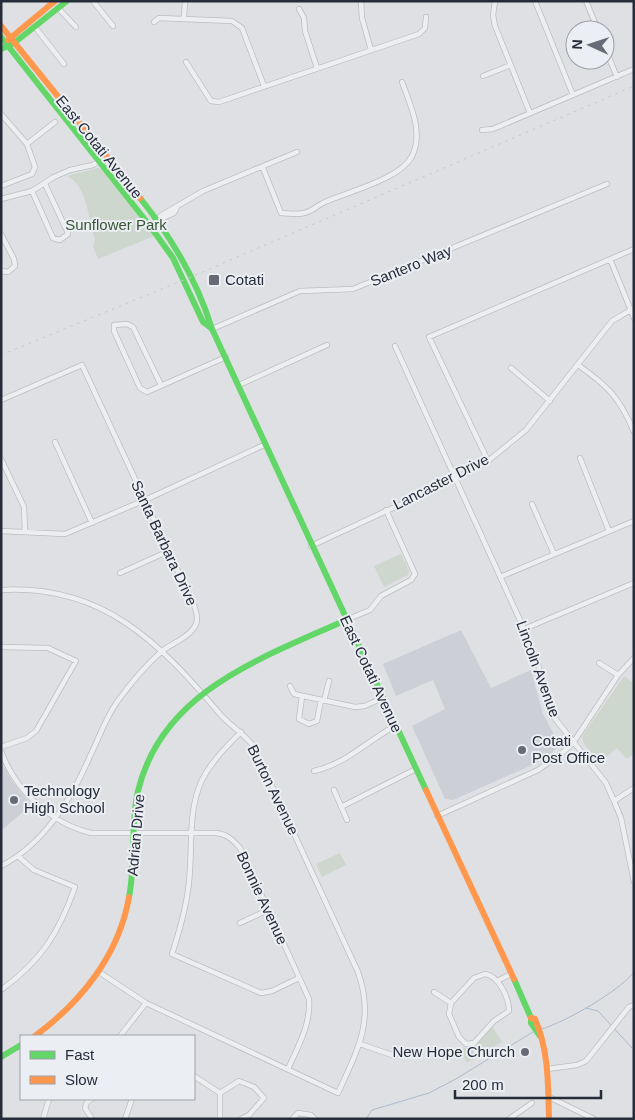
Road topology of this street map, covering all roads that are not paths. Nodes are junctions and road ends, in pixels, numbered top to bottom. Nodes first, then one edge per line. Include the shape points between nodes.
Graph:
1 (55, 1) edge
2 (67, 1) edge
3 (93, 1) edge
4 (185, 1) edge
5 (361, 1) edge
6 (494, 1) edge
7 (535, 1) edge
8 (586, 1) edge
9 (58, 8) junction
10 (299, 10) dead end
11 (184, 17) junction
12 (426, 17) dead end
13 (594, 20) edge
14 (154, 22) dead end
15 (1, 26) edge
16 (113, 26) dead end
17 (35, 27) junction
18 (76, 27) dead end
19 (6, 43) edge
20 (371, 50) junction
21 (186, 62) dead end
22 (64, 64) dead end
23 (511, 65) junction
24 (317, 68) junction
25 (634, 69) edge
26 (614, 70) edge
27 (483, 76) dead end
28 (617, 77) junction
29 (402, 82) dead end
30 (264, 86) junction
31 (573, 95) junction
32 (530, 113) junction
33 (1, 114) edge
34 (55, 122) dead end
35 (482, 130) dead end
36 (27, 144) junction
37 (297, 152) dead end
38 (107, 156) junction
39 (100, 162) junction
40 (263, 168) junction
41 (45, 184) junction
42 (607, 184) dead end
43 (1, 186) edge
44 (32, 190) junction
45 (1, 199) edge
46 (158, 220) junction
47 (150, 226) junction
48 (1, 234) edge
49 (634, 249) edge
50 (610, 259) junction
51 (1, 271) edge
52 (632, 309) edge
53 (634, 318) edge
54 (212, 330) junction
55 (326, 345) dead end
56 (395, 346) dead end
57 (226, 357) junction
58 (578, 365) junction
59 (511, 368) dead end
60 (162, 385) junction
61 (239, 385) junction
62 (1, 400) edge
63 (550, 401) junction
64 (634, 432) edge
65 (55, 442) dead end
66 (264, 445) junction
67 (580, 458) dead end
68 (1, 459) edge
69 (488, 461) junction
70 (455, 479) junction
71 (144, 500) junction
72 (532, 504) dead end
73 (386, 510) junction
74 (634, 521) edge
75 (92, 523) junction
76 (1, 531) edge
77 (609, 531) junction
78 (25, 532) junction
79 (311, 546) junction
80 (169, 551) junction
81 (554, 554) junction
82 (120, 573) dead end
83 (500, 577) junction
84 (634, 584) edge
85 (1, 590) edge
86 (346, 620) junction
87 (524, 629) junction
88 (1, 647) edge
89 (163, 651) junction
90 (634, 658) edge
91 (599, 663) dead end
92 (618, 675) junction
93 (329, 681) dead end
94 (290, 686) dead end
95 (202, 692) junction
96 (302, 696) junction
97 (382, 698) junction
98 (323, 701) junction
99 (395, 726) junction
100 (240, 732) junction
101 (573, 743) junction
102 (1, 747) edge
103 (1, 751) edge
104 (416, 769) junction
105 (314, 771) dead end
106 (634, 788) edge
107 (334, 790) dead end
108 (614, 801) junction
109 (341, 807) junction
110 (438, 816) junction
111 (55, 817) junction
112 (346, 820) dead end
113 (191, 832) junction
114 (134, 833) junction
115 (632, 855) edge
116 (19, 858) junction
117 (1, 866) edge
118 (634, 882) edge
119 (268, 910) junction
120 (240, 923) dead end
121 (99, 972) junction
122 (511, 974) junction
123 (299, 978) junction
124 (497, 981) junction
125 (1, 990) edge
126 (434, 992) dead end
127 (146, 1003) junction
128 (450, 1003) junction
129 (634, 1005) edge
130 (36, 1035) edge
131 (121, 1035) edge
132 (360, 1044) junction
133 (20, 1046) edge
134 (395, 1056) dead end
135 (1, 1057) edge
136 (288, 1069) junction
137 (547, 1069) junction
138 (195, 1077) edge
139 (220, 1093) junction
140 (549, 1097) junction
141 (49, 1100) edge
142 (90, 1100) edge
143 (132, 1100) edge
144 (532, 1103) dead end
145 (43, 1119) edge
146 (92, 1119) edge
147 (124, 1119) edge
148 (220, 1119) edge
149 (241, 1119) edge
150 (292, 1119) edge
151 (315, 1119) edge
152 (509, 1119) edge
153 (549, 1119) edge
154 (594, 1119) edge

1 - 19 main road
2 - 9 main road
3 - 16 street
4 - 11 street
5 - 20 street
6 - 23 street via 495,26
7 - 31 street
8 - 13 street
9 - 17 main road
9 - 18 street
10 - 24 street
11 - 14 street via 159,18
11 - 30 street via 232,21 242,28
12 - 20 street via 425,28 418,34
15 - 19 main road, East Cotati Avenue
17 - 19 main road
17 - 22 street
19 - 38 main road, East Cotati Avenue
19 - 39 main road, East Cotati Avenue
20 - 24 street
21 - 30 street via 210,101 219,102
23 - 27 street
23 - 32 street
24 - 30 street
25 - 28 street
26 - 28 street
28 - 31 street
29 - 40 street via 414,118 416,136 413,155 408,163 391,175 305,213 281,213
31 - 32 street
32 - 35 street via 493,129
33 - 36 street
34 - 36 street
36 - 43 street via 35,167 32,174
37 - 40 street
38 - 39 street
38 - 46 main road, East Cotati Avenue
39 - 41 street via 70,170
39 - 47 main road, East Cotati Avenue
40 - 46 street via 204,191
41 - 44 street
41 - 44 street via 68,234 60,240 53,238
42 - 54 street, Santero Way via 354,289 300,291
44 - 45 street
46 - 47 street
46 - 54 main road, East Cotati Avenue via 176,246 204,303
47 - 54 main road, East Cotati Avenue via 172,258 203,322
48 - 51 street via 15,266 8,272
49 - 50 street
50 - 52 street
50 - 69 street via 429,337
52 - 53 street
52 - 58 street, Lancaster Drive via 612,321
54 - 57 main road, East Cotati Avenue
55 - 61 street
56 - 70 street, Lincoln Avenue
57 - 60 street
57 - 61 main road, East Cotati Avenue
58 - 63 street, Lancaster Drive
58 - 64 street via 615,395
59 - 63 street
60 - 60 street via 147,392 140,388 114,325 133,327
61 - 66 main road, East Cotati Avenue
62 - 71 street, Santa Barbara Drive via 82,365
63 - 69 street, Lancaster Drive via 514,441
65 - 75 street
66 - 71 street
66 - 79 main road, East Cotati Avenue
67 - 77 street
68 - 78 street via 24,507
69 - 70 street, Lancaster Drive
70 - 73 street, Lancaster Drive
70 - 83 street, Lincoln Avenue
71 - 75 street
71 - 80 street, Santa Barbara Drive
72 - 81 street
73 - 79 street, Lancaster Drive
73 - 86 street via 415,574 411,580 381,596 370,610
74 - 77 street
75 - 78 street via 65,534
76 - 78 street
77 - 81 street
79 - 86 main road, East Cotati Avenue
80 - 82 street
80 - 89 street, Santa Barbara Drive via 198,619 193,630
81 - 83 street
83 - 87 street, Lincoln Avenue
84 - 87 street
85 - 89 street, Burton Avenue via 39,590 84,600 128,623
86 - 95 main road, Adrian Drive via 224,677
86 - 97 main road, East Cotati Avenue
87 - 101 street, Lincoln Avenue via 550,709
88 - 102 street via 48,648 76,661 36,732
89 - 95 street, Burton Avenue
89 - 111 street, Santa Barbara Drive via 142,670 116,704 79,780
90 - 92 street
91 - 92 street
92 - 101 street
93 - 98 street
94 - 96 street via 294,694
95 - 100 street, Burton Avenue
95 - 114 main road, Adrian Drive via 163,734 150,758 136,804
96 - 98 street
96 - 98 street via 299,718 309,724 318,721
97 - 98 street via 360,707
97 - 99 main road, East Cotati Avenue
99 - 104 main road, East Cotati Avenue
99 - 105 street via 345,760
100 - 113 street via 214,760 202,781 194,805
100 - 132 street, Burton Avenue via 254,748 358,972 366,1009
101 - 108 street, Lincoln Avenue via 606,783
101 - 110 street via 538,770
103 - 111 street, Bonnie Avenue via 9,770 23,789
104 - 109 street
104 - 110 main road, East Cotati Avenue
106 - 108 street
107 - 109 street
108 - 115 street, Lincoln Avenue
109 - 112 street
110 - 122 main road, East Cotati Avenue
111 - 114 street, Bonnie Avenue via 91,833
111 - 116 street, Santa Barbara Drive
113 - 114 street, Bonnie Avenue
113 - 119 street, Bonnie Avenue via 225,834 233,840 240,848
113 - 123 street via 188,894 172,954 261,994
114 - 121 main road, Adrian Drive via 133,877 128,903 119,932
115 - 118 street, Lincoln Avenue
116 - 117 street, Santa Barbara Drive
116 - 125 street via 34,870 75,887 63,918 42,954
119 - 120 street
119 - 123 street, Bonnie Avenue
121 - 127 street
121 - 130 main road, Adrian Drive via 78,999
122 - 124 street
122 - 137 main road, East Cotati Avenue via 540,1036
123 - 136 street, Bonnie Avenue via 309,1000 310,1014
124 - 128 street via 489,975 474,978
124 - 128 street via 509,1011 494,1021 474,1043 462,1042 459,1037 449,1014
126 - 128 street
127 - 131 street
127 - 136 street
129 - 137 street via 615,1023 586,1061 577,1066
132 - 134 street
132 - 136 street, Burton Avenue via 338,1093
133 - 135 main road
137 - 140 main road, East Cotati Avenue
138 - 139 street
139 - 148 street
139 - 149 street via 239,1081 254,1087 264,1098
140 - 153 main road, East Cotati Avenue
140 - 154 street
141 - 145 street
142 - 146 street via 86,1108
143 - 147 street
144 - 152 street
150 - 151 street via 303,1112

